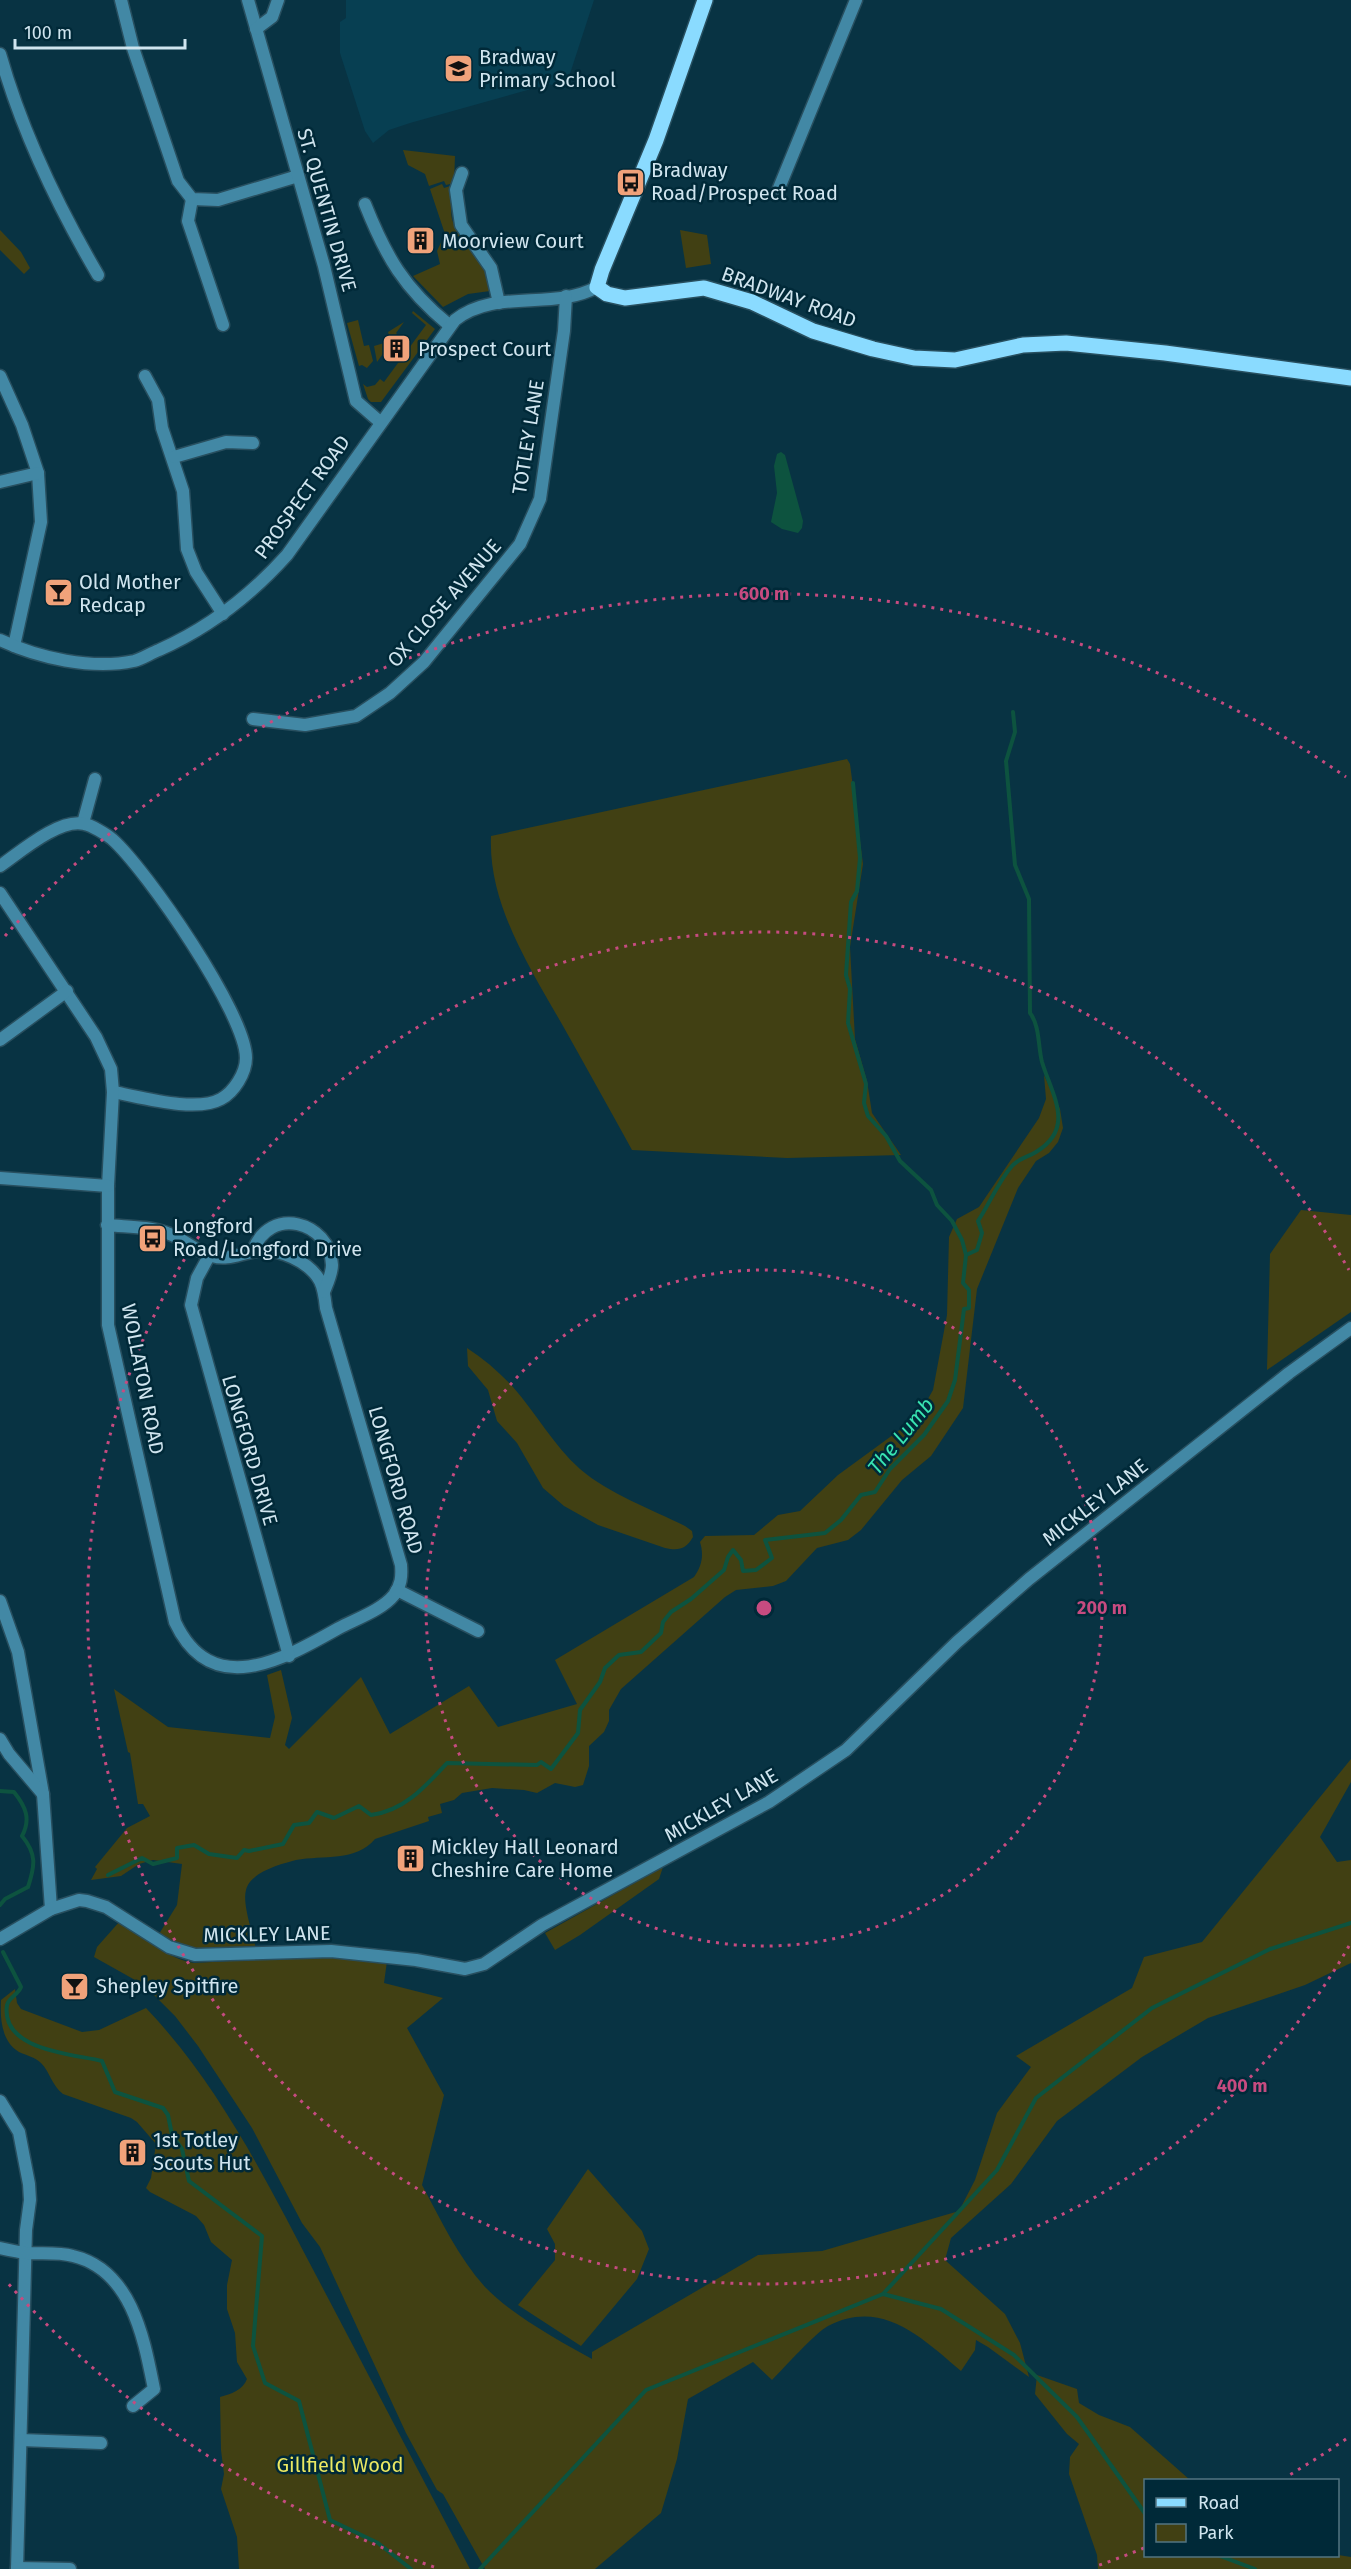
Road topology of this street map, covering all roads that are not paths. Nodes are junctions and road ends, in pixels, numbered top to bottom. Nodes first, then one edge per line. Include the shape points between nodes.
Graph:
1 (121, 0) edge
2 (248, 0) edge
3 (278, 0) edge
4 (705, 0) edge
5 (856, 0) edge
6 (256, 28) junction
7 (0, 54) edge
8 (462, 173) dead end
9 (298, 176) junction
10 (779, 188) dead end
11 (192, 199) junction
12 (365, 204) dead end
13 (98, 275) dead end
14 (597, 287) junction
15 (566, 296) junction
16 (499, 303) junction
17 (224, 325) dead end
18 (449, 326) junction
19 (0, 376) edge
20 (145, 376) dead end
21 (1351, 378) edge
22 (380, 422) junction
23 (253, 443) dead end
24 (174, 457) junction
25 (38, 472) junction
26 (0, 482) edge
27 (520, 544) joint
28 (224, 614) junction
29 (0, 640) edge
30 (14, 646) junction
31 (260, 724) dead end
32 (95, 779) dead end
33 (83, 823) junction
34 (0, 866) edge
35 (0, 893) edge
36 (67, 991) junction
37 (0, 1040) edge
38 (113, 1092) junction
39 (0, 1178) edge
40 (108, 1186) junction
41 (107, 1225) junction
42 (253, 1251) junction
43 (209, 1256) junction
44 (324, 1292) junction
45 (1351, 1328) edge
46 (397, 1590) junction
47 (0, 1601) edge
48 (478, 1631) dead end
49 (288, 1656) junction
50 (0, 1739) edge
51 (43, 1794) junction
52 (51, 1909) junction
53 (2, 1937) edge
54 (0, 2101) edge
55 (0, 2248) edge
56 (27, 2253) junction
57 (133, 2406) dead end
58 (21, 2440) junction
59 (101, 2443) dead end
60 (17, 2569) edge
61 (70, 2569) edge

1 - 11 street via 178,181
2 - 6 street, ST. QUENTIN DRIVE
3 - 6 street via 272,17
4 - 14 main road via 656,140
5 - 10 street
6 - 9 street, ST. QUENTIN DRIVE
7 - 13 street via 47,179
8 - 16 street via 456,190 461,225 491,268
9 - 11 street via 218,200
9 - 22 street, ST. QUENTIN DRIVE via 356,401
11 - 17 street via 188,221
12 - 18 street via 395,268
14 - 15 street, PROSPECT ROAD
14 - 21 main road, BRADWAY ROAD via 625,298 704,288 752,302 813,331 914,358 955,360 1054,342
15 - 16 street, PROSPECT ROAD
15 - 27 street, TOTLEY LANE via 540,499
16 - 18 street, PROSPECT ROAD via 470,310
18 - 22 street, PROSPECT ROAD
19 - 25 street
20 - 24 street via 158,400 162,428
22 - 28 street, PROSPECT ROAD via 287,555
23 - 24 street via 225,442
24 - 28 street via 183,491 187,549 196,572
25 - 26 street
25 - 30 street via 41,522
27 - 31 street, OX CLOSE AVENUE via 424,662 390,693 356,716 305,725
28 - 30 street, PROSPECT ROAD via 183,639 134,661 69,660 45,657
29 - 30 street, PROSPECT ROAD
32 - 33 street
33 - 34 street via 51,831
33 - 38 street via 111,838 185,932 243,1037 246,1059 234,1089 206,1104
35 - 36 street, WOLLATON ROAD
36 - 37 street
36 - 38 street, WOLLATON ROAD via 104,1052 111,1069
38 - 40 street, WOLLATON ROAD
39 - 40 street
40 - 41 street, WOLLATON ROAD
41 - 43 street, LONGFORD ROAD via 167,1233
41 - 49 street, WOLLATON ROAD via 108,1325 175,1622 194,1651 215,1665 268,1664
42 - 43 street, LONGFORD ROAD via 230,1258
42 - 44 street, LONGFORD ROAD via 279,1252 305,1265
42 - 44 street, LONGFORD ROAD via 257,1239 277,1225 287,1222 306,1227 327,1247 332,1267
43 - 49 street, LONGFORD DRIVE via 193,1287 191,1305
44 - 46 street, LONGFORD ROAD via 401,1565
45 - 52 street, MICKLEY LANE via 1029,1580 957,1642 846,1750 769,1802 542,1925 484,1964 465,1969 331,1951 195,1955 169,1947 96,1903 79,1900
46 - 48 street
46 - 49 street via 386,1602
47 - 51 street via 18,1652
50 - 51 street
51 - 52 street
52 - 53 street, MICKLEY LANE
54 - 56 street via 19,2132 29,2184
55 - 56 street
56 - 57 street via 64,2254 92,2263 107,2272 125,2297 142,2337 154,2389
56 - 58 street
58 - 59 street
58 - 60 street
60 - 61 street

